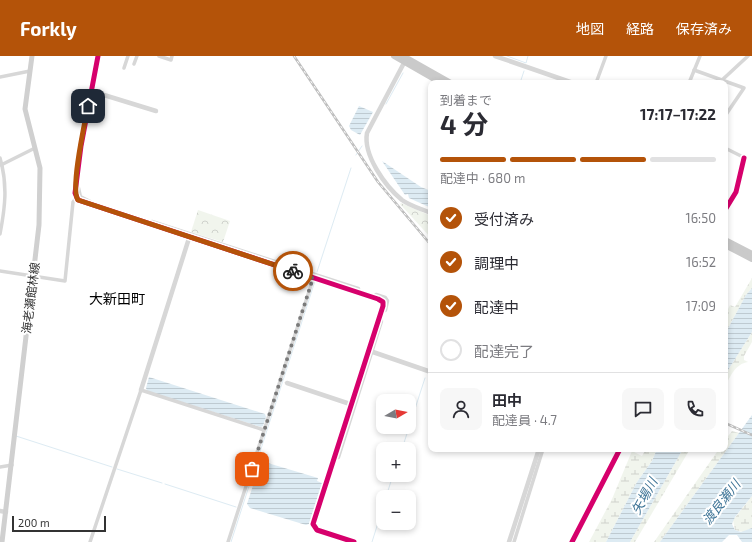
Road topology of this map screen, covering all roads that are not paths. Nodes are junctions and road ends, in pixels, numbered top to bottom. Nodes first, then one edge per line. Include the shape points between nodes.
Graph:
1 (32, 56) edge
2 (99, 56) edge
3 (128, 56) edge
4 (137, 56) edge
5 (159, 56) edge
6 (172, 56) edge
7 (394, 56) edge
8 (495, 56) edge
9 (606, 56) edge
10 (700, 56) edge
11 (748, 56) edge
12 (406, 58) edge
13 (134, 64) dead end
14 (124, 68) dead end
15 (694, 70) junction
16 (30, 71) junction
17 (0, 77) edge
18 (437, 80) edge
19 (446, 80) edge
20 (564, 80) edge
21 (597, 80) edge
22 (690, 80) edge
23 (719, 80) edge
24 (722, 80) edge
25 (728, 83) edge
26 (92, 91) junction
27 (156, 111) dead end
28 (728, 112) edge
29 (35, 148) junction
30 (728, 150) edge
31 (740, 156) dead end
32 (0, 158) edge
33 (1, 165) edge
34 (76, 198) junction
35 (428, 212) edge
36 (0, 234) edge
37 (190, 236) junction
38 (728, 242) edge
39 (728, 247) edge
40 (752, 254) edge
41 (752, 259) edge
42 (0, 271) edge
43 (33, 275) junction
44 (314, 276) junction
45 (370, 351) junction
46 (428, 371) edge
47 (287, 383) dead end
48 (141, 390) junction
49 (353, 405) junction
50 (264, 430) junction
51 (538, 452) edge
52 (542, 452) edge
53 (12, 465) junction
54 (0, 467) edge
55 (0, 511) edge
56 (6, 512) junction
57 (2, 542) edge
58 (90, 542) edge
59 (228, 542) edge
60 (354, 542) edge
61 (509, 542) edge
62 (514, 542) edge

1 - 16 main road, 海老瀬館林線
2 - 26 street
3 - 14 street
4 - 13 street
5 - 6 street via 171,60
7 - 12 main road
8 - 20 street
9 - 21 street
10 - 15 street
11 - 24 street
12 - 18 main road
12 - 19 main road
12 - 35 street via 367,133 366,145 372,162 401,199
15 - 22 street
15 - 23 street
16 - 17 street
16 - 29 main road, 海老瀬館林線 via 25,109
25 - 28 street via 744,88
26 - 27 street
26 - 34 street via 81,146
26 - 37 street via 83,146 78,191 80,197
29 - 33 street
29 - 43 main road, 海老瀬館林線 via 41,177
30 - 31 street
32 - 33 street
33 - 36 street via 6,197
34 - 37 street via 82,203
34 - 43 street via 73,202 65,282
37 - 44 street
37 - 48 street
38 - 40 main road
39 - 41 main road
42 - 43 street
43 - 53 main road, 海老瀬館林線
44 - 45 street via 385,298 387,304
44 - 50 street
45 - 46 street
45 - 49 street
47 - 49 street
48 - 50 street
48 - 58 street
49 - 60 street via 316,528
50 - 59 street
51 - 61 street
52 - 62 street
53 - 54 street
53 - 56 main road, 海老瀬館林線
55 - 56 street
56 - 57 main road, 海老瀬館林線

